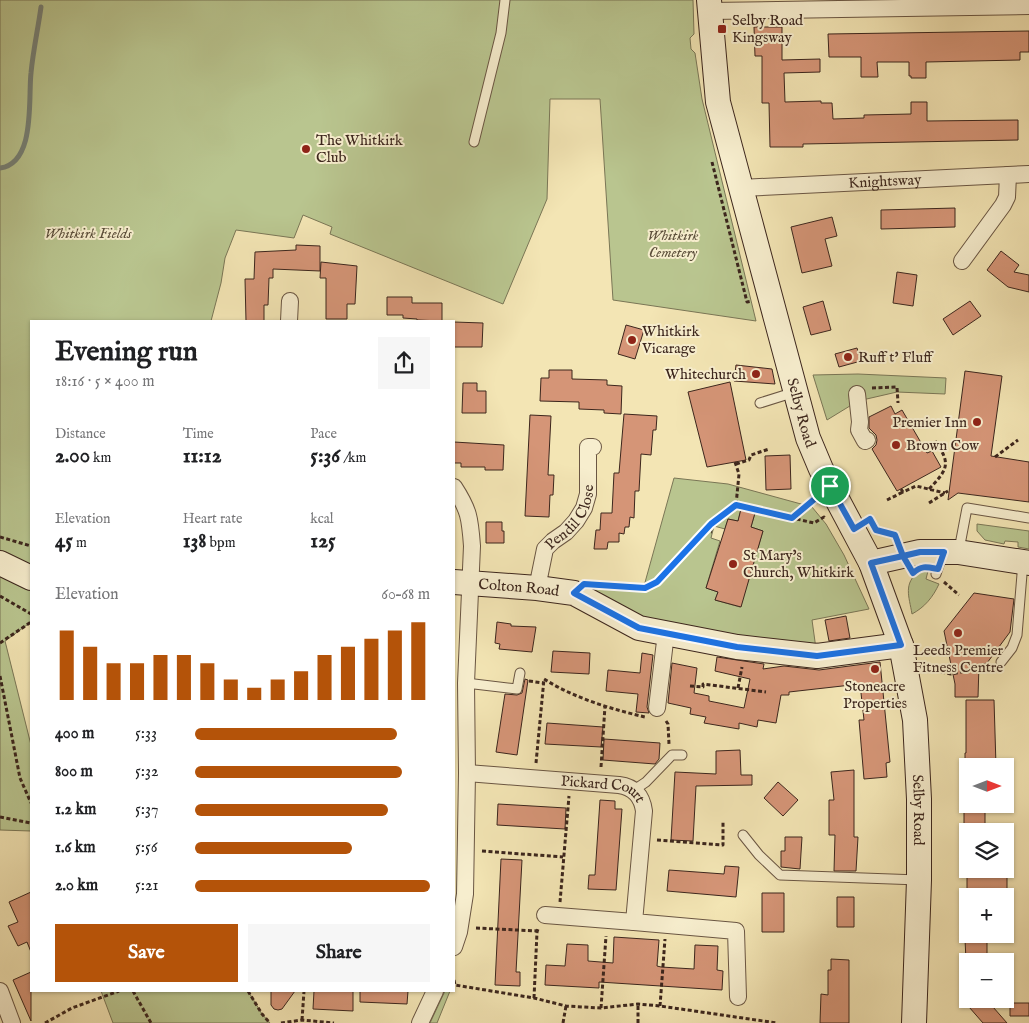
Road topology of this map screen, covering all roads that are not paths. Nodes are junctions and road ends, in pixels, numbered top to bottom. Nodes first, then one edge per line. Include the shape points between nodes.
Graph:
1 (505, 0) edge
2 (709, 6) edge
3 (1029, 6) edge
4 (474, 142) dead end
5 (1029, 174) edge
6 (1008, 175) junction
7 (740, 188) junction
8 (962, 261) dead end
9 (290, 300) dead end
10 (289, 320) edge
11 (795, 392) junction
12 (858, 394) road end
13 (760, 403) dead end
14 (867, 440) dead end
15 (593, 447) dead end
16 (455, 489) edge
17 (1029, 518) edge
18 (946, 560) junction
19 (1026, 562) edge
20 (0, 563) edge
21 (871, 563) junction
22 (30, 578) edge
23 (462, 582) edge
24 (537, 588) junction
25 (666, 633) junction
26 (901, 645) junction
27 (1001, 662) road end
28 (520, 673) dead end
29 (466, 683) junction
30 (654, 715) road end
31 (682, 755) dead end
32 (467, 773) junction
33 (634, 790) junction
34 (743, 836) dead end
35 (919, 880) junction
36 (552, 915) road end
37 (634, 922) junction
38 (455, 944) edge
39 (0, 991) edge
40 (435, 992) edge
41 (738, 997) dead end
42 (12, 1023) edge
43 (420, 1023) edge
44 (914, 1023) edge

1 - 4 lane via 501,33
2 - 3 street
2 - 7 main road, Selby Road via 718,102
5 - 6 street, Knightsway
6 - 7 street, Knightsway
6 - 8 street via 1008,196 1003,206
7 - 11 main road, Selby Road
9 - 10 street
11 - 13 lane
11 - 21 main road, Selby Road via 808,438
12 - 14 street via 859,430
15 - 24 street, Pendil Close via 588,447 588,494 584,508 566,532 545,549
16 - 23 street via 466,507 471,525 472,546
17 - 18 lane via 968,508
18 - 19 main road
18 - 21 main road via 920,552
19 - 27 lane via 1016,635 1012,648
20 - 22 main road
21 - 26 main road, Selby Road
23 - 24 main road, Colton Road
23 - 29 street
24 - 25 main road, Colton Road via 574,593 639,628
25 - 26 main road, Colton Road via 737,647 817,656
25 - 30 street
26 - 35 main road, Selby Road via 914,720 919,799
28 - 29 lane via 517,689
29 - 32 street
31 - 33 lane via 672,755
32 - 33 street, Pickard Court via 600,783 627,786
32 - 38 street via 465,894
33 - 37 street, Pickard Court via 643,803 644,811
34 - 35 lane via 780,875
35 - 44 main road, Selby Road
36 - 37 street
37 - 41 street via 736,931
39 - 42 street
40 - 43 street

